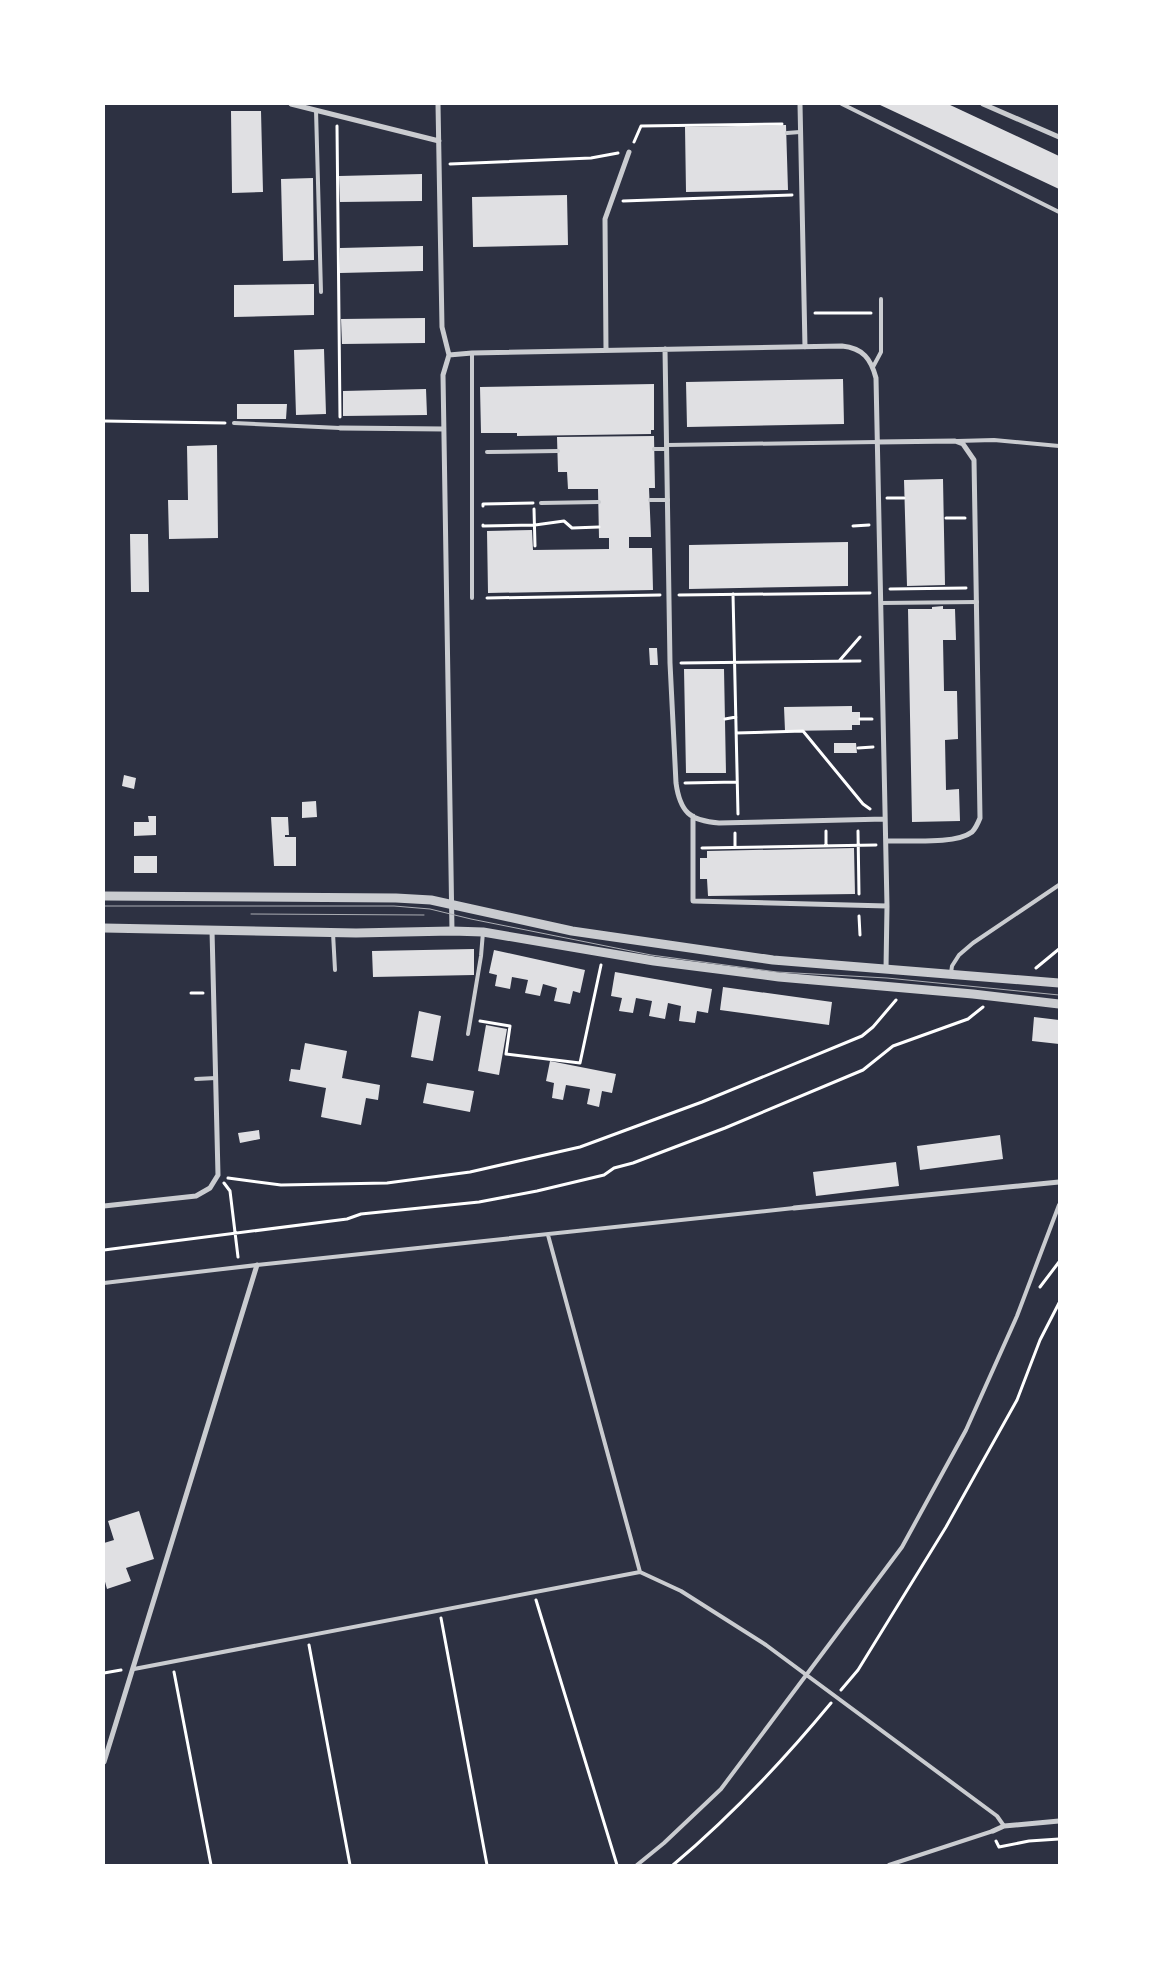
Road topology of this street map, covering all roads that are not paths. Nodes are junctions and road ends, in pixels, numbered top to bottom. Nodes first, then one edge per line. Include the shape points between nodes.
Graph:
1 (291, 104) edge
2 (438, 104) edge
3 (800, 104) edge
4 (842, 104) edge
5 (983, 104) edge
6 (316, 110) junction
7 (800, 132) junction
8 (787, 133) dead end
9 (1059, 137) edge
10 (439, 141) junction
11 (629, 152) road end
12 (440, 164) junction
13 (446, 164) road end
14 (1059, 212) edge
15 (321, 292) dead end
16 (881, 298) dead end
17 (805, 347) junction
18 (665, 349) junction
19 (606, 350) junction
20 (472, 353) junction
21 (449, 355) junction
22 (874, 367) junction
23 (234, 424) road end
24 (340, 428) joint
25 (444, 429) junction
26 (955, 441) junction
27 (878, 442) junction
28 (1059, 446) edge
29 (667, 447) junction
30 (654, 449) dead end
31 (558, 451) dead end
32 (487, 452) dead end
33 (650, 500) dead end
34 (668, 500) junction
35 (599, 502) dead end
36 (541, 503) road end
37 (472, 598) dead end
38 (977, 602) junction
39 (881, 603) junction
40 (693, 816) junction
41 (885, 819) junction
42 (886, 843) junction
43 (1059, 885) edge
44 (104, 896) edge
45 (452, 906) junction
46 (887, 906) junction
47 (104, 928) edge
48 (212, 930) junction
49 (452, 931) junction
50 (483, 932) junction
51 (333, 933) junction
52 (886, 969) junction
53 (334, 970) dead end
54 (951, 974) junction
55 (1059, 983) edge
56 (1059, 1004) edge
57 (468, 1034) dead end
58 (216, 1078) junction
59 (196, 1079) dead end
60 (1059, 1182) edge
61 (1059, 1204) edge
62 (104, 1206) edge
63 (794, 1208) joint
64 (548, 1235) junction
65 (257, 1265) junction
66 (104, 1283) edge
67 (640, 1572) junction
68 (134, 1668) junction
69 (807, 1675) junction
70 (104, 1762) edge
71 (1059, 1821) edge
72 (1004, 1826) junction
73 (993, 1830) joint
74 (637, 1865) edge
75 (889, 1865) edge

1 - 6 street
2 - 10 street
3 - 7 street
4 - 14 lane
5 - 9 street
6 - 10 street
6 - 15 lane
7 - 8 lane
7 - 17 street
10 - 12 street
11 - 19 street via 605,219
12 - 13 lane
12 - 21 street via 442,327
16 - 22 lane via 882,352
17 - 18 street
17 - 22 street via 853,347 869,358
18 - 19 street
18 - 29 street
19 - 20 street
20 - 21 street
20 - 37 lane
21 - 25 street via 443,375
22 - 27 street
23 - 24 lane
24 - 25 street
25 - 45 street
26 - 27 street
26 - 28 lane via 994,440
26 - 38 street via 963,444 974,460
27 - 29 lane
27 - 39 street
29 - 30 lane
29 - 34 street
31 - 32 lane
33 - 34 lane
34 - 40 street via 670,662 676,783 682,807
35 - 36 lane
38 - 39 lane
38 - 42 street via 980,818 976,827 964,836
39 - 41 street
40 - 41 street via 701,822
40 - 46 street via 693,901
41 - 42 street
42 - 46 street
43 - 54 lane via 973,943 959,955
44 - 45 street via 396,898 431,900
45 - 49 street
45 - 52 street via 654,944 773,960
46 - 52 street
47 - 48 street
48 - 51 street
48 - 58 street
49 - 50 street
49 - 51 street
50 - 56 street via 654,961 769,976
50 - 57 lane
51 - 53 lane
52 - 54 street
54 - 55 street
58 - 59 lane
58 - 62 street via 218,1175 210,1188 196,1196
60 - 63 street
61 - 69 lane via 1017,1316 966,1430 902,1547
63 - 64 lane
64 - 65 lane
64 - 67 lane
65 - 66 lane
65 - 68 street
67 - 68 lane
67 - 69 lane via 681,1591
68 - 70 street
69 - 72 lane via 997,1816
69 - 74 lane via 721,1789
71 - 72 street
72 - 73 street
73 - 75 lane

